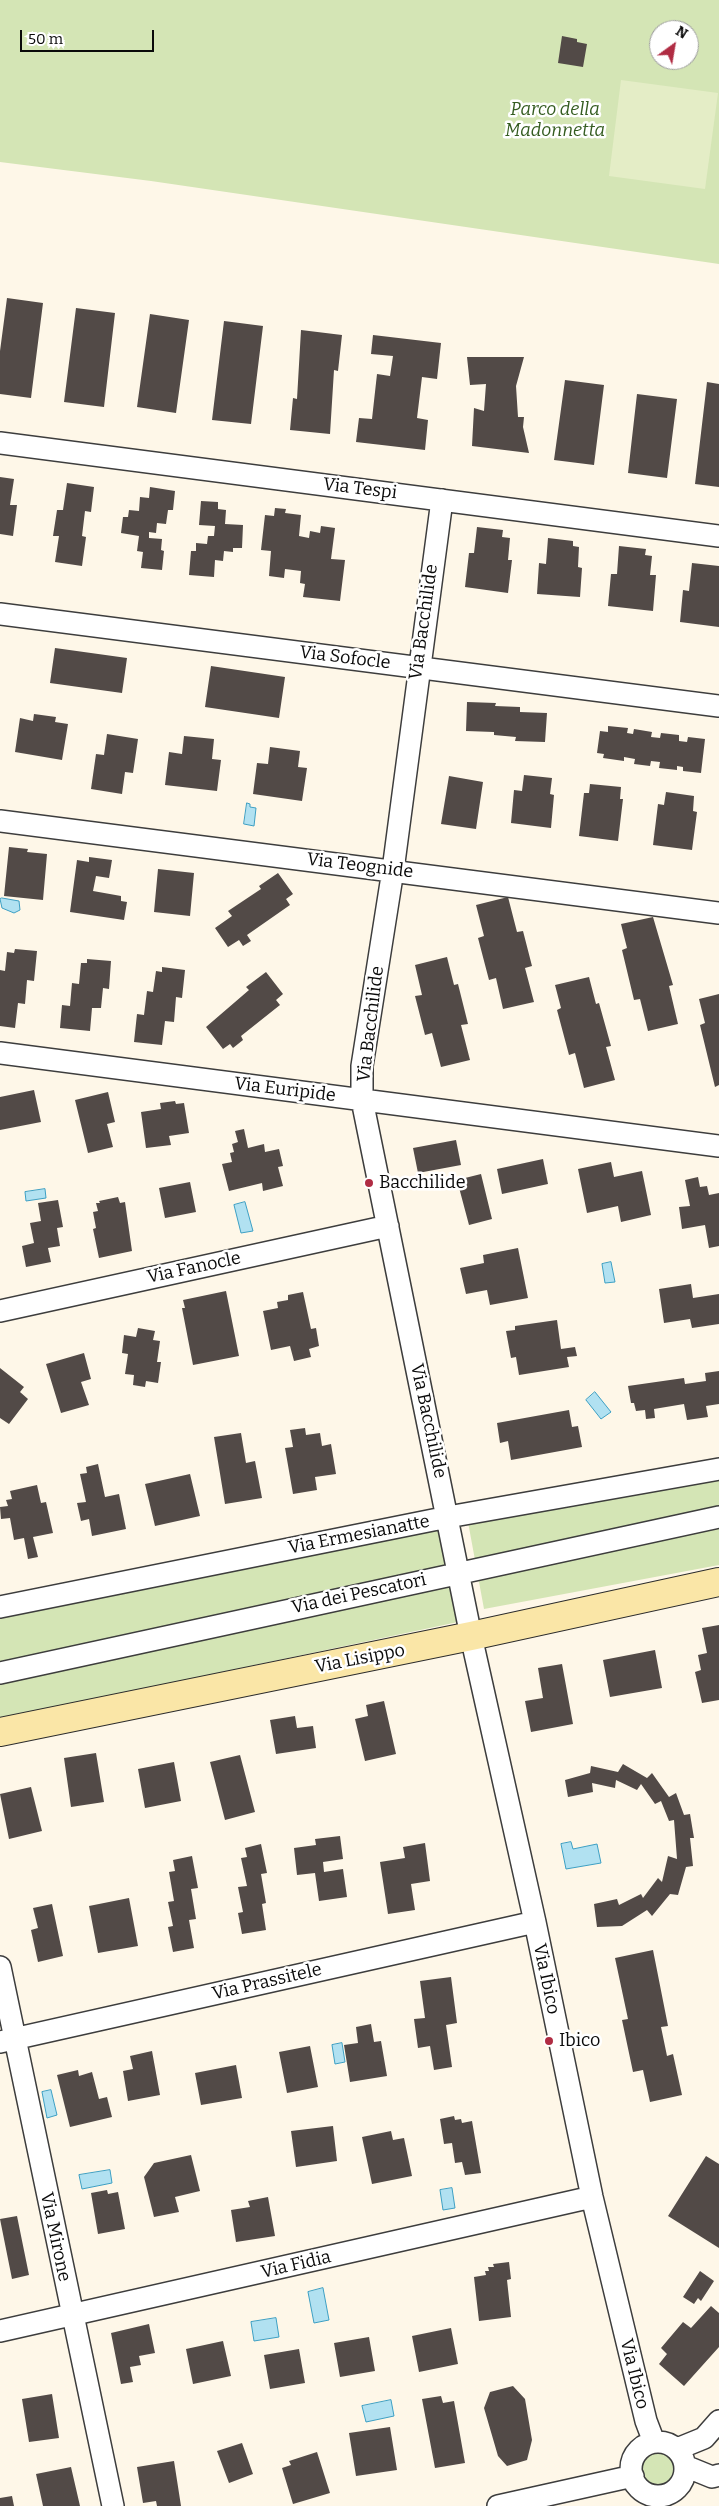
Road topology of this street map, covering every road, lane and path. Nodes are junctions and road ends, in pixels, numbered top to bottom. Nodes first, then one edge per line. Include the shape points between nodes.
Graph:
1 (0, 443) edge
2 (442, 500) junction
3 (719, 536) edge
4 (0, 614) edge
5 (418, 668) junction
6 (719, 706) edge
7 (0, 821) edge
8 (393, 870) junction
9 (719, 913) edge
10 (0, 1053) edge
11 (362, 1100) junction
12 (719, 1146) edge
13 (388, 1226) junction
14 (0, 1311) edge
15 (719, 1469) edge
16 (719, 1516) edge
17 (448, 1517) junction
18 (460, 1572) junction
19 (719, 1582) edge
20 (0, 1607) edge
21 (471, 1636) junction
22 (0, 1673) edge
23 (0, 1732) edge
24 (535, 1922) junction
25 (0, 1967) edge
26 (8, 2040) edge
27 (592, 2197) junction
28 (72, 2316) junction
29 (0, 2331) edge
30 (719, 2421) edge
31 (654, 2442) junction
32 (681, 2457) junction
33 (719, 2475) edge
34 (633, 2476) junction
35 (649, 2500) edge
36 (113, 2506) edge
37 (498, 2506) edge

1 - 2 street, Via Tespi
2 - 3 street, Via Tespi
2 - 5 street, Via Bacchilide
4 - 5 street, Via Sofocle
5 - 6 street, Via Sofocle
5 - 8 street, Via Bacchilide
7 - 8 street, Via Teognide
8 - 9 street, Via Teognide
8 - 11 street, Via Bacchilide via 362,1066
10 - 11 street, Via Euripide
11 - 12 street, Via Euripide
11 - 13 street, Via Bacchilide
13 - 14 street, Via Fanocle
13 - 17 street, Via Bacchilide
15 - 17 street, Via Ermesianatte
16 - 18 street, Via dei Pescatori
17 - 18 street, Via Bacchilide
17 - 20 street, Via Ermesianatte
18 - 21 street, Via Ibico
18 - 22 street, Via dei Pescatori
19 - 21 street, Via Lisippo
21 - 23 street, Via Lisippo
21 - 24 street, Via Ibico
24 - 26 street, Via Prassitele
24 - 27 street, Via Ibico
25 - 26 street, Via Mirone
26 - 28 street, Via Mirone
27 - 28 street, Via Fidia
27 - 31 street, Via Ibico via 646,2421
28 - 29 street, Via Fidia
28 - 36 street, Via Mirone
30 - 32 street
31 - 32 street via 666,2443
31 - 34 street via 636,2454 632,2462
32 - 33 street via 712,2477
32 - 35 street via 684,2479 679,2486
34 - 35 street
34 - 37 street

